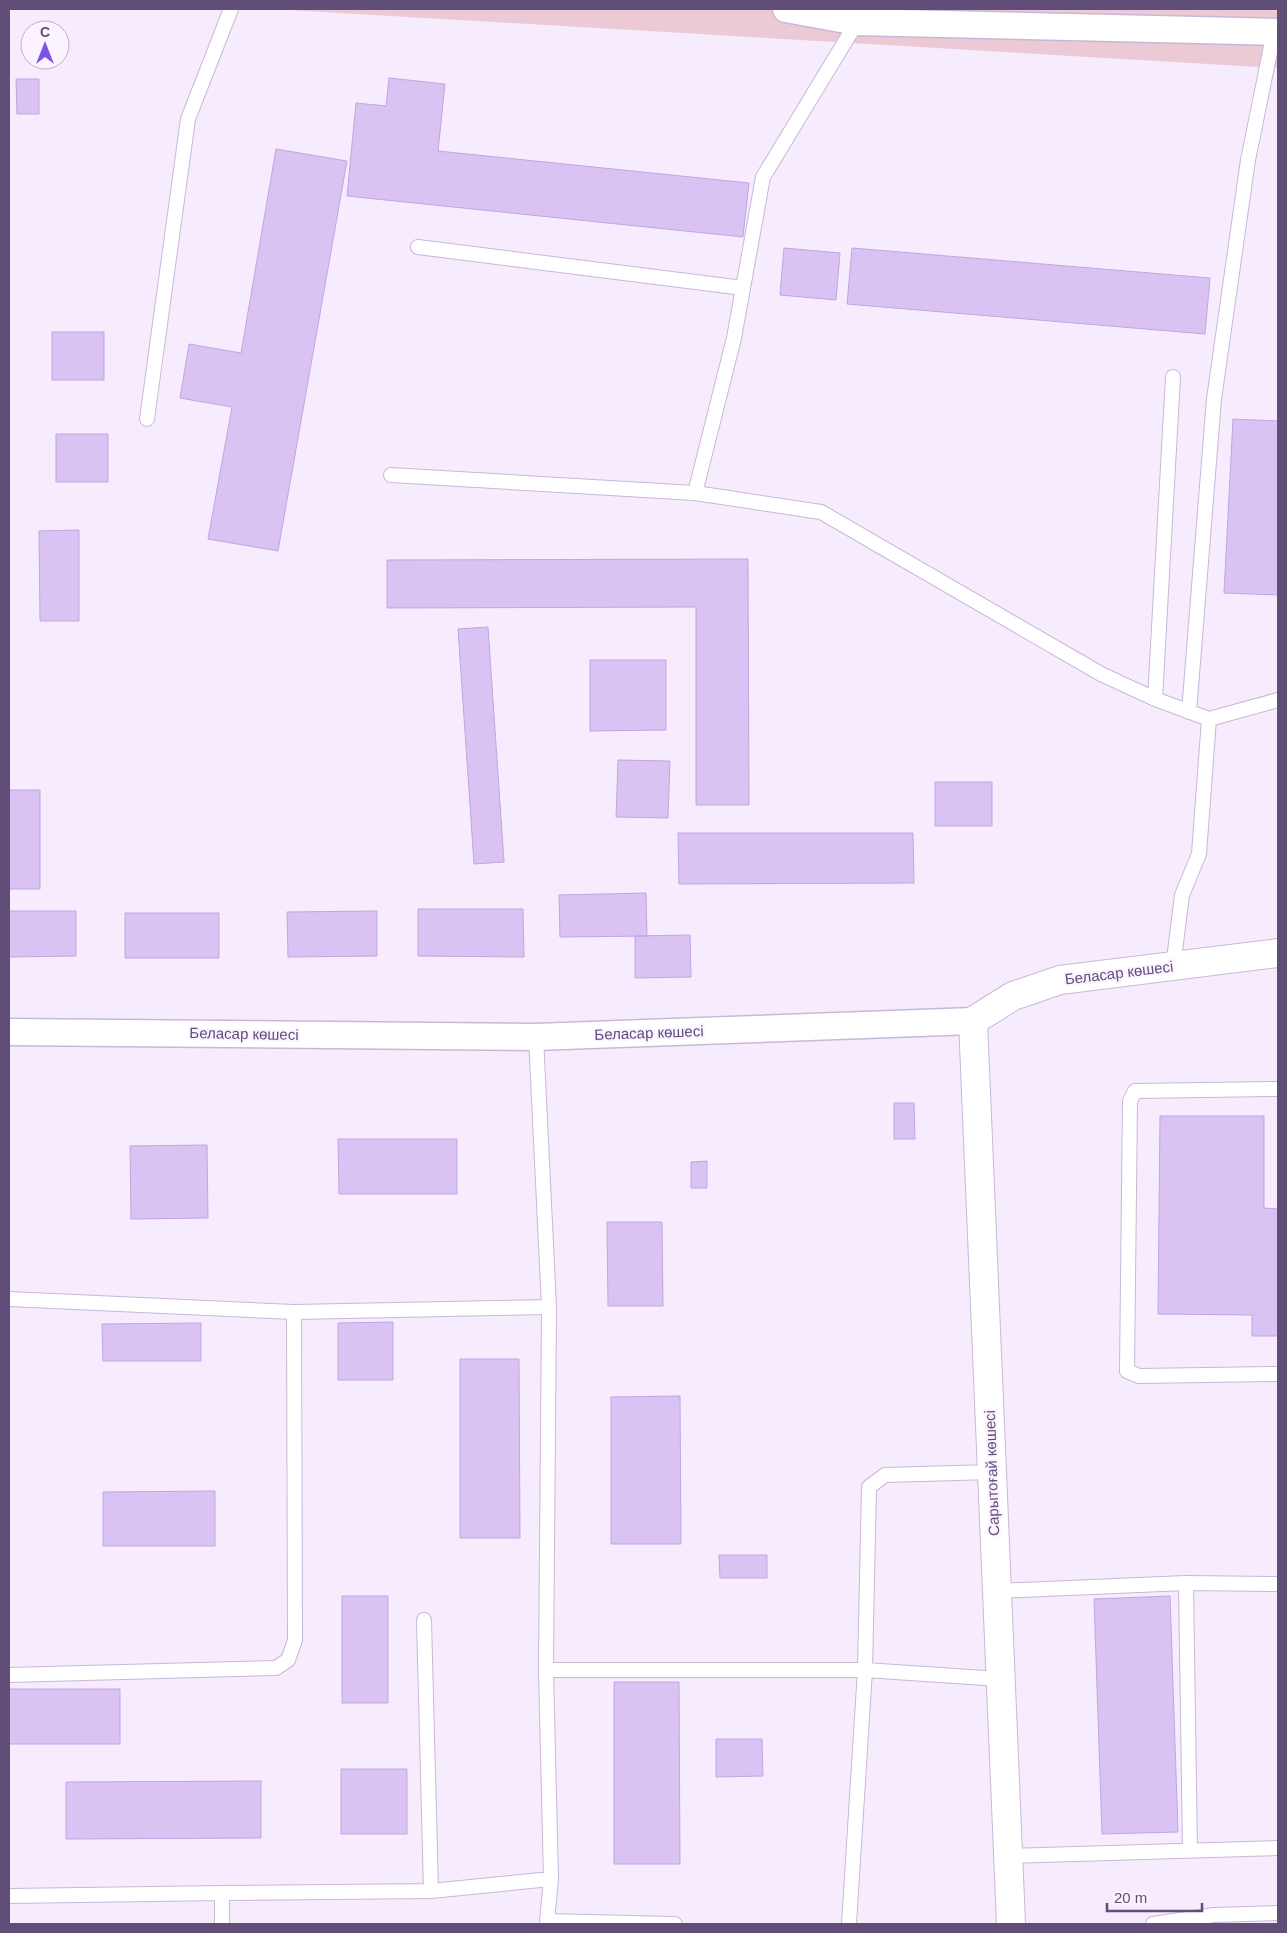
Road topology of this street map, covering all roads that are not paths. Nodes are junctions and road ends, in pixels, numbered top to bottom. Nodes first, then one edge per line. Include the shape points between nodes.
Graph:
1 (230, 9) edge
2 (786, 9) edge
3 (1006, 16) edge
4 (857, 22) junction
5 (1276, 32) edge
6 (418, 247) dead end
7 (743, 288) junction
8 (1172, 377) dead end
9 (147, 419) dead end
10 (392, 475) dead end
11 (695, 493) junction
12 (1155, 698) junction
13 (1278, 700) edge
14 (1190, 712) junction
15 (1209, 718) junction
16 (1278, 953) edge
17 (1173, 967) junction
18 (973, 1021) junction
19 (9, 1032) edge
20 (536, 1037) junction
21 (1278, 1089) edge
22 (9, 1299) edge
23 (549, 1308) junction
24 (294, 1312) junction
25 (1278, 1374) edge
26 (992, 1472) junction
27 (1186, 1583) junction
28 (1278, 1584) edge
29 (997, 1591) junction
30 (424, 1620) dead end
31 (546, 1670) junction
32 (865, 1670) junction
33 (9, 1675) edge
34 (1000, 1679) junction
35 (1278, 1848) edge
36 (1190, 1850) junction
37 (1008, 1856) junction
38 (551, 1879) junction
39 (431, 1891) junction
40 (222, 1893) junction
41 (9, 1896) edge
42 (1278, 1913) edge
43 (547, 1922) edge
44 (222, 1924) edge
45 (675, 1924) edge
46 (849, 1924) edge
47 (1011, 1924) edge
48 (1154, 1924) edge

1 - 9 lane via 188,118
2 - 4 street
3 - 4 street
3 - 5 street
4 - 7 lane via 763,176
5 - 14 lane via 1248,160 1214,398
6 - 7 lane
7 - 11 lane via 734,338
8 - 12 lane
10 - 11 lane
11 - 12 lane via 821,512 1101,674
12 - 14 lane
13 - 15 lane
14 - 15 lane
15 - 17 lane via 1199,854 1182,895
16 - 17 street, Беласар көшесі
17 - 18 street, Беласар көшесі via 1060,980 1013,996
18 - 20 street, Беласар көшесі
18 - 26 street, Сарытоғай көшесі
19 - 20 street, Беласар көшесі
20 - 23 lane
21 - 25 lane via 1135,1091 1130,1101 1127,1371 1139,1376
22 - 24 lane
23 - 24 lane
23 - 31 lane
24 - 33 lane via 295,1640 288,1660 276,1668
26 - 29 street, Сарытоғай көшесі
26 - 32 lane via 885,1475 869,1487
27 - 28 lane
27 - 29 lane
27 - 36 lane
29 - 34 street, Сарытоғай көшесі
30 - 39 lane
31 - 32 lane
31 - 38 lane
32 - 34 lane
32 - 46 lane
34 - 37 street, Сарытоғай көшесі
35 - 36 lane
36 - 37 lane
37 - 47 street, Сарытоғай көшесі
38 - 39 lane
38 - 43 lane
39 - 40 lane
40 - 41 lane
40 - 44 lane
42 - 48 lane via 1214,1915
43 - 45 lane

